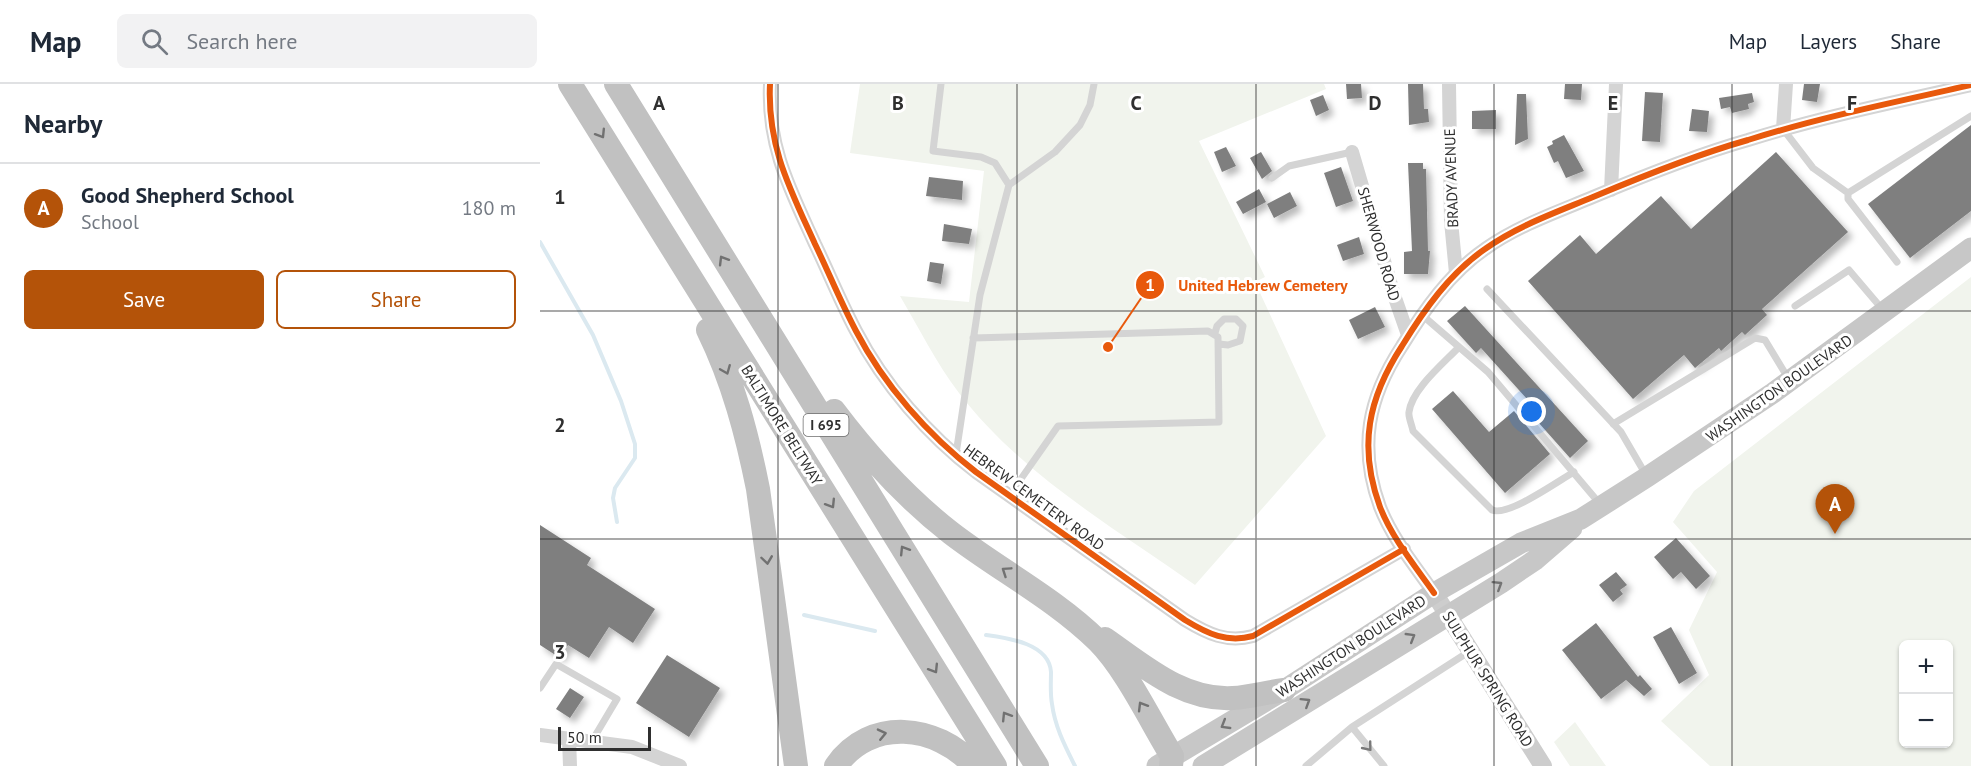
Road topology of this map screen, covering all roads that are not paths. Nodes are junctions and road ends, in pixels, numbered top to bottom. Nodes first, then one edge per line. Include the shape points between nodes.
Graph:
1 (570, 84) edge
2 (616, 84) edge
3 (761, 84) edge
4 (770, 84) edge
5 (941, 84) edge
6 (1094, 84) edge
7 (1449, 84) edge
8 (1616, 84) edge
9 (1786, 84) edge
10 (1971, 85) edge
11 (770, 99) junction
12 (1971, 116) edge
13 (1783, 129) junction
14 (1352, 152) joint
15 (1272, 178) dead end
16 (1009, 185) junction
17 (1611, 190) junction
18 (1848, 194) junction
19 (656, 222) junction
20 (1971, 248) edge
21 (1897, 262) dead end
22 (1456, 273) junction
23 (1487, 289) dead end
24 (746, 297) junction
25 (1795, 306) dead end
26 (1885, 312) junction
27 (1422, 315) junction
28 (1215, 333) junction
29 (1408, 335) junction
30 (973, 338) junction
31 (1219, 344) junction
32 (1459, 347) junction
33 (1790, 381) junction
34 (1613, 424) junction
35 (955, 456) junction
36 (1574, 472) junction
37 (1647, 477) junction
38 (1009, 496) junction
39 (1602, 506) junction
40 (1581, 519) junction
41 (1404, 549) junction
42 (1434, 593) junction
43 (1448, 615) junction
44 (1071, 616) junction
45 (1470, 651) junction
46 (540, 688) edge
47 (1284, 690) junction
48 (1352, 727) junction
49 (540, 735) edge
50 (569, 738) junction
51 (592, 741) junction
52 (1537, 762) edge
53 (1167, 763) edge
54 (570, 766) edge
55 (680, 766) edge
56 (796, 766) edge
57 (836, 766) edge
58 (974, 766) edge
59 (994, 766) edge
60 (1037, 766) edge
61 (1203, 766) edge
62 (1306, 766) edge
63 (1384, 766) edge

1 -> 19 highway, BALTIMORE BELTWAY / I 695
24 -> 2 highway, I 695
3 - 11 lane
4 - 11 street, HEBREW CEMETERY ROAD
5 - 16 lane via 933,151 995,163
6 - 16 lane via 1090,105 1080,125 1055,152
7 - 22 street, BRADY AVENUE via 1451,221
8 - 17 street
9 - 13 street
10 - 13 street
11 - 35 street, HEBREW CEMETERY ROAD via 775,150 786,181 856,332 898,394
12 - 18 lane
13 - 17 street
13 - 18 lane via 1814,168
14 - 15 lane via 1289,166
14 - 29 street, SHERWOOD ROAD
16 - 30 lane via 980,295
17 - 22 street via 1514,232
18 - 21 lane
19 -> 56 highway via 726,369 749,444
19 -> 59 highway, BALTIMORE BELTWAY / I 695
20 - 26 main road, WASHINGTON BOULEVARD
22 - 27 street
23 - 34 lane
44 -> 24 highway via 951,532 885,473
60 -> 24 highway, I 695
25 - 26 lane via 1849,270
26 - 33 main road, WASHINGTON BOULEVARD
27 - 29 street
27 - 32 lane
28 - 30 lane
28 - 31 lane
28 - 31 lane via 1224,319 1236,319 1243,326 1240,341
29 - 41 street via 1381,379 1370,418 1369,443 1370,467 1381,509
30 - 35 lane
31 - 38 lane via 1220,422 1058,426
32 - 36 lane via 1488,372
32 - 36 lane via 1428,378 1413,401 1408,413 1413,431 1497,512
33 - 34 lane via 1765,340 1755,338
33 - 37 main road, WASHINGTON BOULEVARD
34 - 37 lane via 1622,432
35 - 38 street, HEBREW CEMETERY ROAD
36 - 39 lane
37 - 39 main road, WASHINGTON BOULEVARD
38 - 41 street, HEBREW CEMETERY ROAD via 1202,631 1229,639 1253,636
39 - 40 main road, WASHINGTON BOULEVARD
40 - 42 main road, WASHINGTON BOULEVARD via 1521,543
43 -> 40 main road, WASHINGTON BOULEVARD via 1535,560
41 - 42 street
42 - 43 main road, SULPHUR SPRING ROAD
42 - 47 main road, WASHINGTON BOULEVARD
43 - 45 main road, SULPHUR SPRING ROAD
61 -> 43 main road, WASHINGTON BOULEVARD
44 - 47 highway via 1167,682 1190,692 1233,698
53 -> 44 highway via 1107,652
45 - 48 lane
45 - 52 main road, SULPHUR SPRING ROAD
46 - 51 lane via 556,664 617,699
47 -> 53 main road, WASHINGTON BOULEVARD
48 - 62 lane
48 -> 63 lane
49 - 50 street
50 - 51 street
50 - 54 street
51 - 55 street via 632,747
57 -> 58 highway via 848,751 875,735 911,731 950,745

